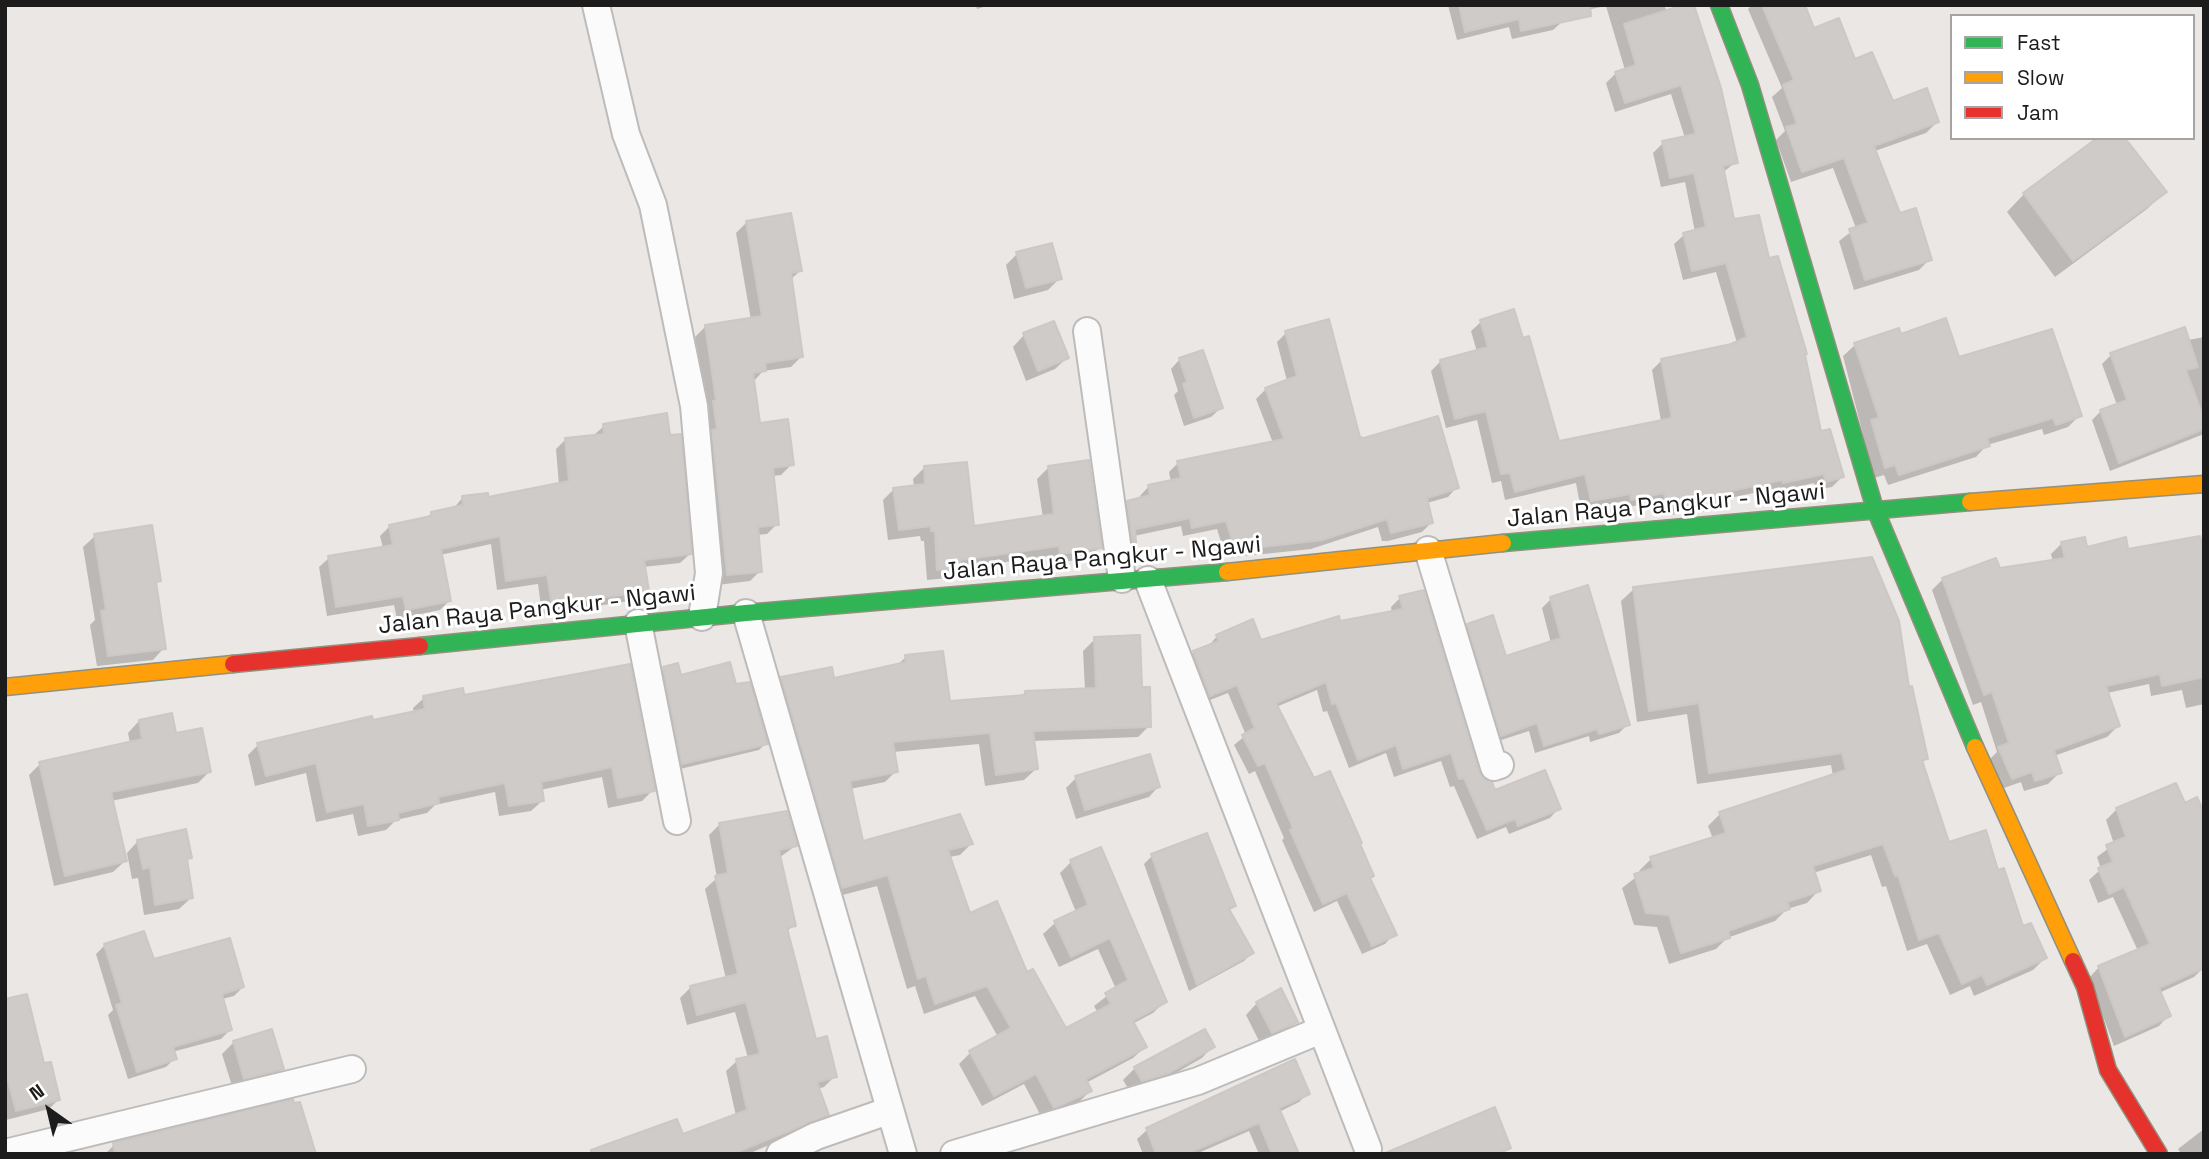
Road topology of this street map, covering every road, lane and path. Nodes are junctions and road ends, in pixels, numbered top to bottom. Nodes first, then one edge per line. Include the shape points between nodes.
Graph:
1 (596, 5) edge
2 (1719, 5) edge
3 (1087, 331) dead end
4 (2204, 484) edge
5 (1875, 509) junction
6 (1428, 550) junction
7 (1122, 579) junction
8 (1149, 580) junction
9 (746, 613) junction
10 (702, 617) junction
11 (638, 623) junction
12 (5, 687) edge
13 (1500, 765) dead end
14 (677, 821) dead end
15 (1321, 1030) junction
16 (352, 1069) dead end
17 (888, 1111) junction
18 (1368, 1149) dead end
19 (5, 1153) edge
20 (780, 1154) edge
21 (903, 1154) edge
22 (954, 1154) edge
23 (2159, 1154) edge

1 - 10 street via 626,134 656,216 694,406 709,573
2 - 5 main road via 1761,123
3 - 7 street
4 - 5 main road, Jalan Raya Pangkur - Ngawi
5 - 6 main road, Jalan Raya Pangkur - Ngawi
5 - 23 main road via 1979,757 2085,987 2108,1070
6 - 8 main road, Jalan Raya Pangkur - Ngawi
6 - 13 street via 1494,767
7 - 8 main road, Jalan Raya Pangkur - Ngawi
7 - 9 main road, Jalan Raya Pangkur - Ngawi
8 - 15 street
9 - 10 main road, Jalan Raya Pangkur - Ngawi
9 - 17 street
10 - 11 main road, Jalan Raya Pangkur - Ngawi
11 - 12 main road, Jalan Raya Pangkur - Ngawi
11 - 14 street
15 - 18 street
15 - 22 street via 1198,1081
16 - 19 street
17 - 20 street
17 - 21 street

